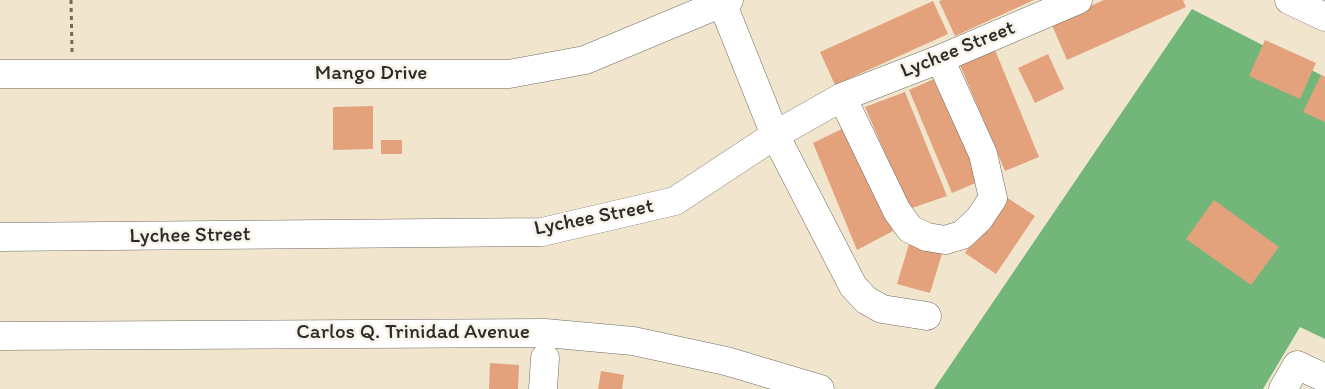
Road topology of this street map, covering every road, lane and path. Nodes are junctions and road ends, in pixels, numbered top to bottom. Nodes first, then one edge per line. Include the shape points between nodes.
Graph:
1 (71, 0) edge
2 (1078, 0) edge
3 (1289, 0) edge
4 (724, 1) edge
5 (1325, 17) edge
6 (940, 59) junction
7 (0, 74) edge
8 (73, 75) junction
9 (842, 97) junction
10 (775, 135) junction
11 (0, 237) edge
12 (927, 316) dead end
13 (0, 336) edge
14 (545, 358) dead end
15 (1325, 378) edge
16 (543, 389) edge
17 (820, 389) edge
18 (1283, 389) edge

1 - 8 path
2 - 6 street, Lychee Street
3 - 5 street
4 - 8 street, Mango Drive via 585,60 509,74
4 - 10 street
6 - 9 street, Lychee Street
6 - 9 street via 983,154 993,198 979,219 962,235 945,240 927,237 910,229 897,211
7 - 8 street, Mango Drive
9 - 10 street, Lychee Street
10 - 11 street, Lychee Street via 675,202 542,232
10 - 12 street via 853,286 866,300 882,309
13 - 17 street, Carlos Q. Trinidad Avenue via 545,333 633,341 726,361
14 - 16 street
15 - 18 street via 1297,364

